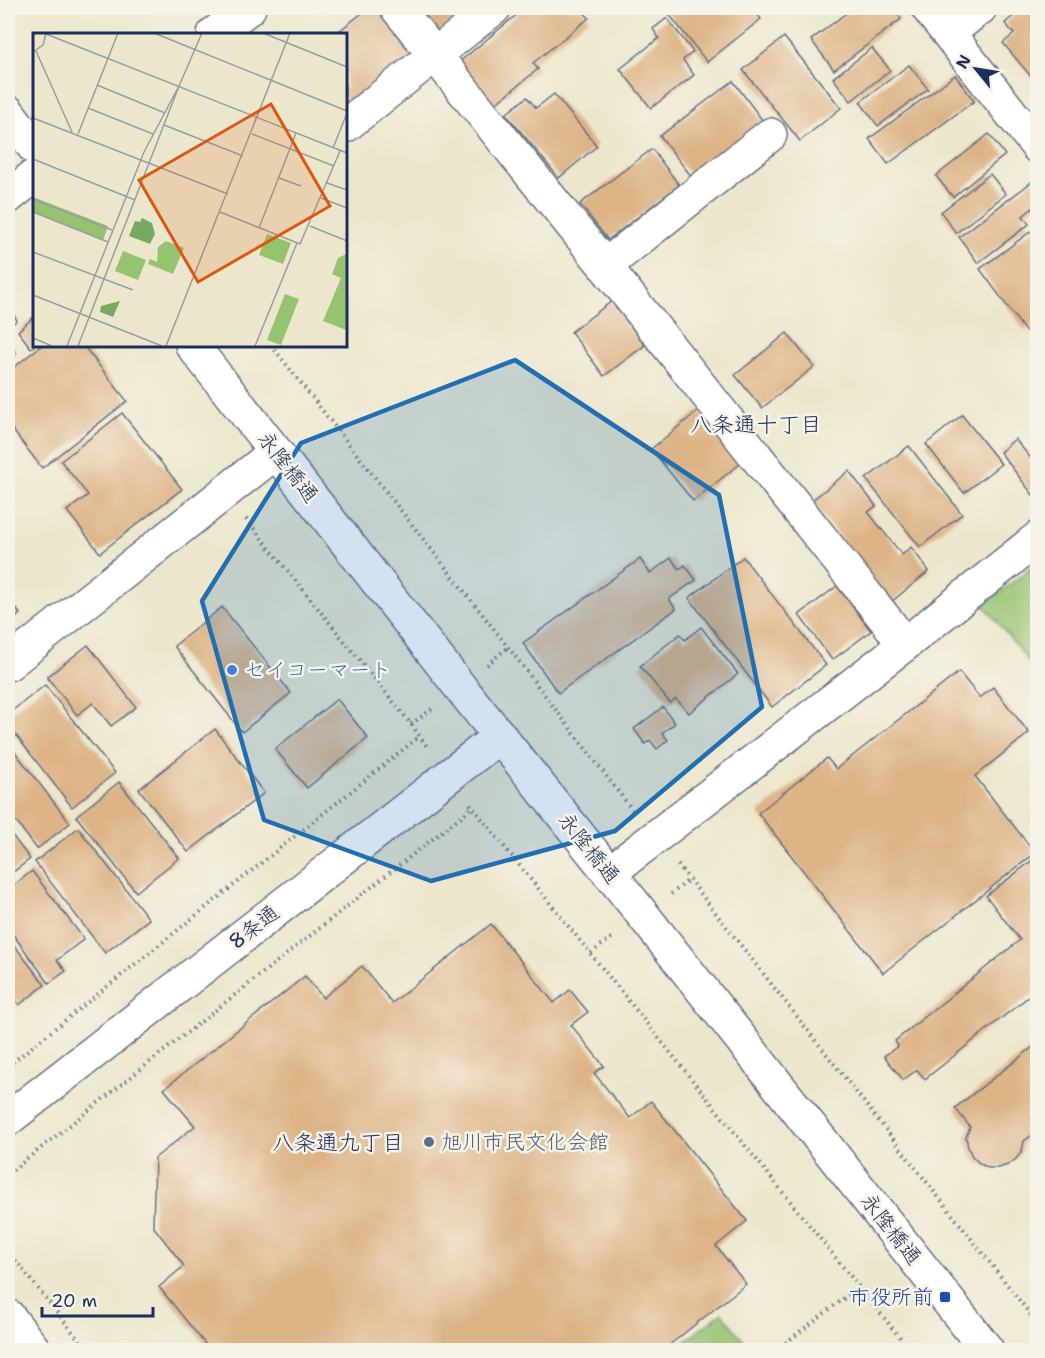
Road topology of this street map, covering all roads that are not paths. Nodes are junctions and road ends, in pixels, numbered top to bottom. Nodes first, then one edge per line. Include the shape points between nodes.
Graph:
1 (249, 8) edge
2 (397, 8) edge
3 (494, 8) edge
4 (928, 8) edge
5 (981, 8) edge
6 (215, 33) edge
7 (948, 33) junction
8 (435, 55) junction
9 (8, 112) edge
10 (346, 125) edge
11 (770, 135) dead end
12 (33, 146) edge
13 (1038, 147) edge
14 (33, 177) edge
15 (8, 197) edge
16 (605, 266) junction
17 (193, 346) edge
18 (276, 452) junction
19 (1038, 538) edge
20 (904, 645) junction
21 (8, 664) edge
22 (500, 736) junction
23 (609, 873) junction
24 (8, 1119) edge
25 (8, 1316) edge
26 (34, 1350) edge
27 (987, 1350) edge

1 - 6 street
2 - 8 street
3 - 8 street
4 - 7 street
5 - 7 street
7 - 13 street
8 - 10 street
8 - 16 street
9 - 12 street
11 - 16 street
14 - 15 street
16 - 20 street
17 - 18 street, 永隆橋通
18 - 21 street
18 - 22 street, 永隆橋通
19 - 20 street
20 - 23 street
22 - 23 street, 永隆橋通
22 - 24 street, 8条通
23 - 27 street, 永隆橋通
25 - 26 street

